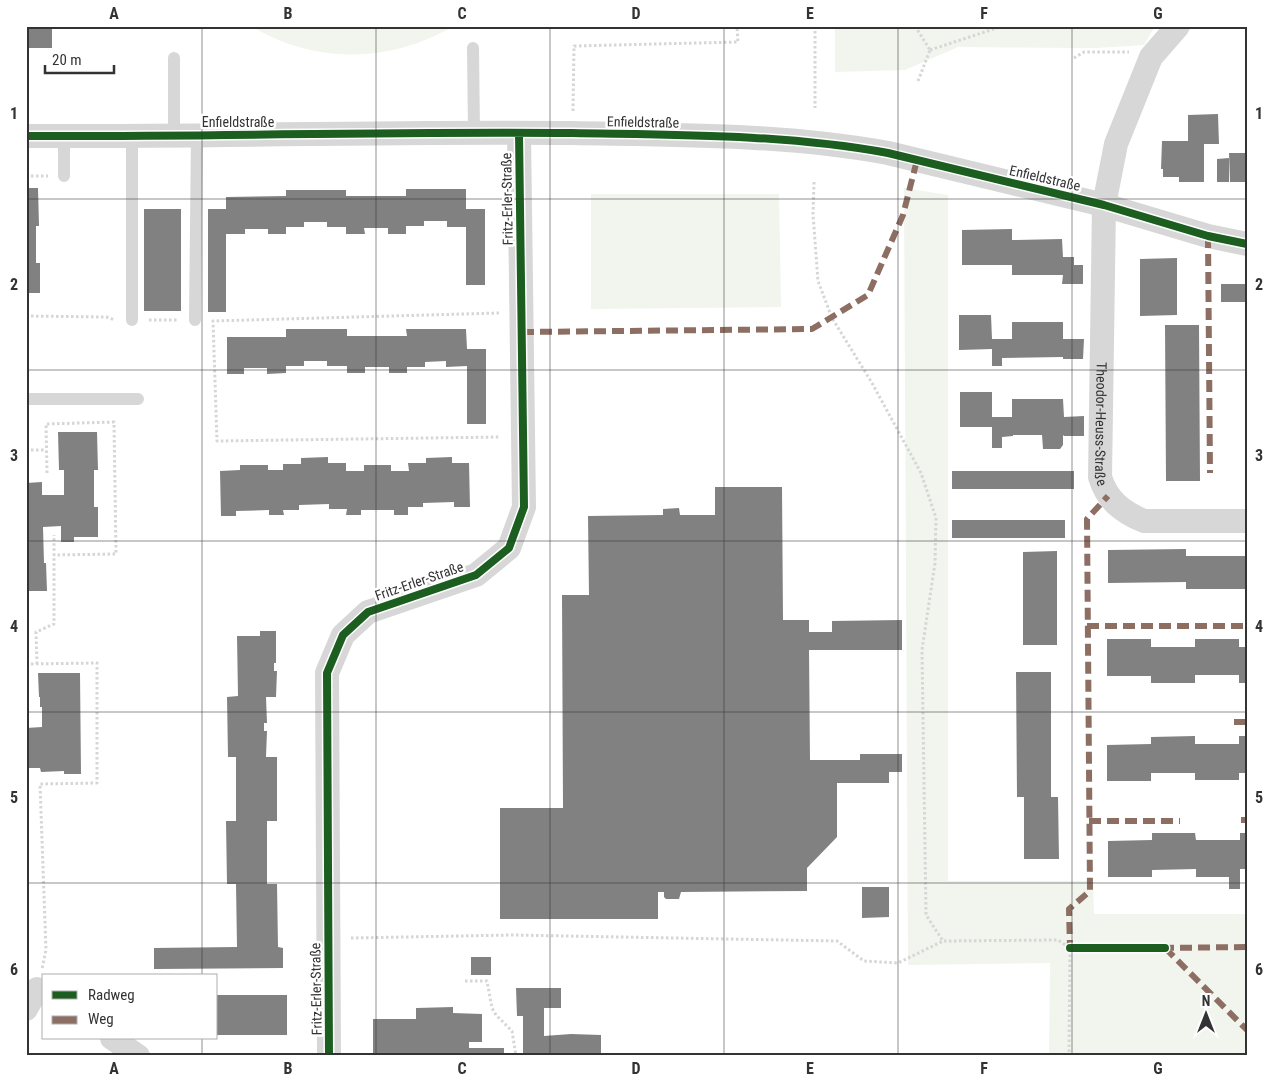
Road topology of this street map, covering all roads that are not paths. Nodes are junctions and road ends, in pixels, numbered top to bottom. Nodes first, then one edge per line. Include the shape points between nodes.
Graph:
1 (1178, 26) edge
2 (473, 48) dead end
3 (174, 58) dead end
4 (474, 133) junction
5 (519, 133) junction
6 (197, 135) junction
7 (26, 136) edge
8 (64, 136) junction
9 (132, 136) junction
10 (174, 136) junction
11 (64, 176) dead end
12 (1104, 205) junction
13 (1247, 244) edge
14 (132, 320) road end
15 (195, 320) road end
16 (26, 398) edge
17 (138, 398) dead end
18 (1247, 521) edge
19 (115, 1040) edge
20 (138, 1056) edge
21 (329, 1056) edge

1 - 12 street, Theodor-Heuss-Straße via 1151,57 1116,144
2 - 4 lane
3 - 10 lane
4 - 5 street, Enfieldstraße
4 - 6 street, Enfieldstraße
5 - 12 street, Enfieldstraße via 696,134 858,148
5 - 21 street, Fritz-Erler-Straße via 524,507 509,548 476,575 368,612 343,635 327,673
6 - 10 street, Enfieldstraße
6 - 15 lane
7 - 8 street, Enfieldstraße
8 - 9 street, Enfieldstraße
8 - 11 lane
9 - 10 street, Enfieldstraße
9 - 14 lane
12 - 13 street, Enfieldstraße via 1208,236
12 - 18 street, Theodor-Heuss-Straße via 1100,477 1103,486 1114,503 1144,521
16 - 17 lane
19 - 20 street

